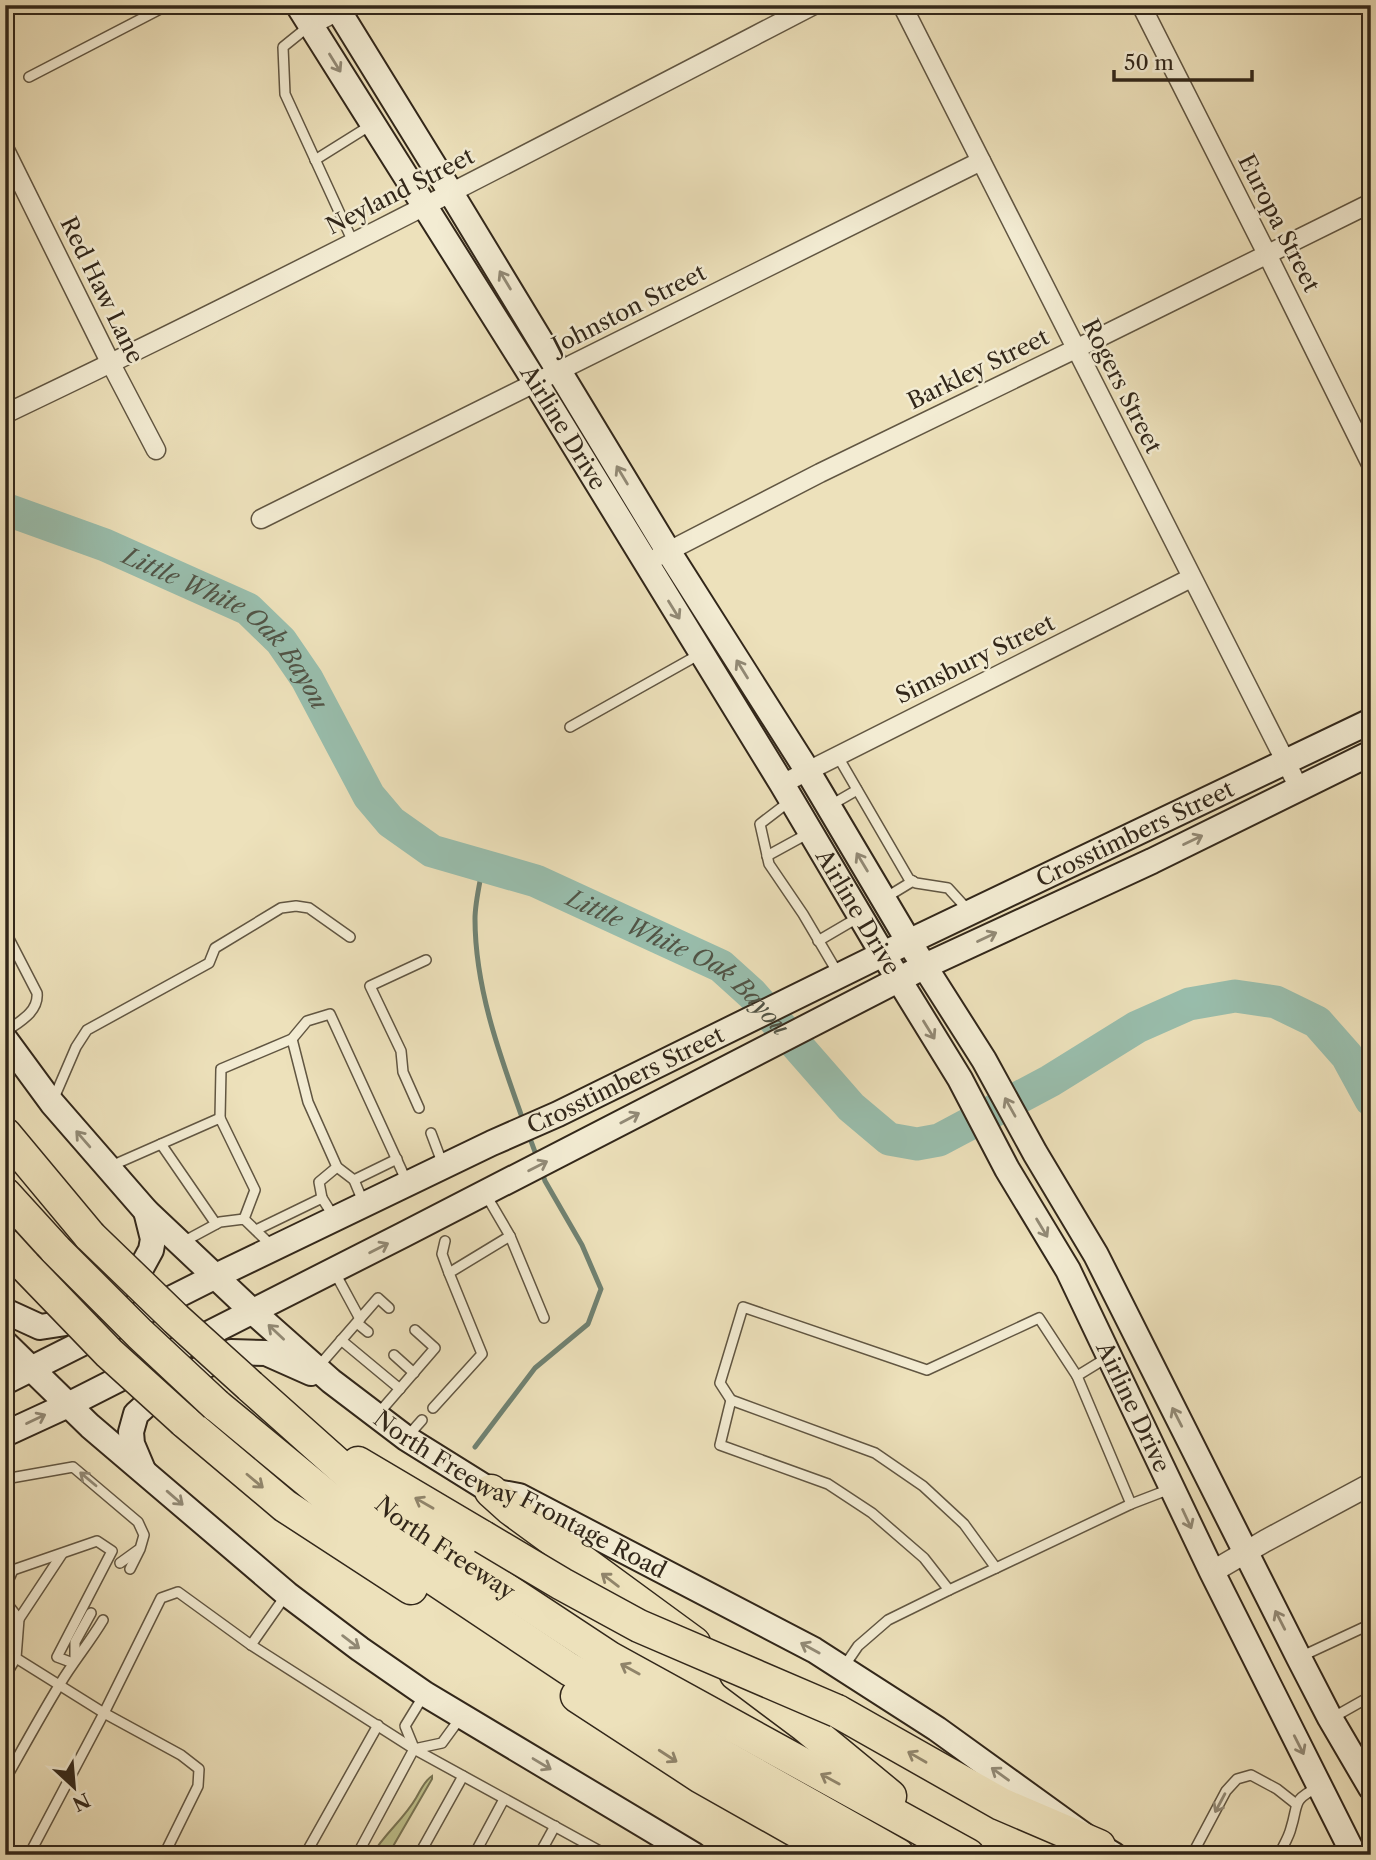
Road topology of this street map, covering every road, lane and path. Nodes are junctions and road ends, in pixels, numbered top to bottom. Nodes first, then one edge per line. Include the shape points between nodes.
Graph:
1 (168, 5) edge
2 (814, 5) edge
3 (902, 5) edge
4 (1141, 5) edge
5 (342, 7) edge
6 (305, 15) edge
7 (29, 77) dead end
8 (373, 124) junction
9 (5, 150) edge
10 (315, 159) junction
11 (981, 160) junction
12 (451, 193) junction
13 (1371, 203) edge
14 (424, 206) junction
15 (353, 242) junction
16 (1267, 254) junction
17 (1076, 349) junction
18 (111, 364) junction
19 (560, 372) junction
20 (536, 383) junction
21 (5, 414) edge
22 (156, 450) dead end
23 (1371, 464) edge
24 (261, 519) dead end
25 (668, 551) junction
26 (647, 565) junction
27 (1191, 578) junction
28 (701, 653) junction
29 (1371, 721) edge
30 (570, 727) dead end
31 (1371, 753) edge
32 (837, 755) junction
33 (1285, 762) junction
34 (807, 770) junction
35 (1299, 788) junction
36 (857, 790) junction
37 (787, 792) junction
38 (828, 807) junction
39 (811, 832) junction
40 (1137, 834) junction
41 (767, 856) junction
42 (1152, 861) junction
43 (913, 881) junction
44 (884, 899) junction
45 (971, 913) junction
46 (860, 916) junction
47 (5, 931) edge
48 (350, 937) dead end
49 (818, 941) junction
50 (909, 942) junction
51 (883, 954) junction
52 (426, 960) dead end
53 (925, 966) junction
54 (839, 976) junction
55 (898, 980) junction
56 (5, 1032) edge
57 (5, 1039) edge
58 (292, 1039) junction
59 (643, 1072) junction
60 (52, 1103) junction
61 (659, 1103) junction
62 (419, 1108) dead end
63 (220, 1118) junction
64 (431, 1133) dead end
65 (5, 1134) edge
66 (161, 1144) junction
67 (397, 1158) junction
68 (108, 1167) junction
69 (337, 1167) junction
70 (443, 1167) junction
71 (354, 1181) junction
72 (408, 1184) junction
73 (496, 1187) junction
74 (5, 1194) edge
75 (364, 1205) junction
76 (459, 1205) junction
77 (329, 1208) junction
78 (146, 1211) junction
79 (244, 1219) junction
80 (216, 1224) junction
81 (256, 1230) junction
82 (510, 1236) junction
83 (445, 1241) dead end
84 (181, 1243) junction
85 (275, 1248) junction
86 (15, 1255) edge
87 (1096, 1255) junction
88 (334, 1270) junction
89 (1068, 1270) junction
90 (449, 1273) junction
91 (216, 1276) junction
92 (389, 1308) dead end
93 (5, 1311) edge
94 (252, 1311) junction
95 (544, 1318) dead end
96 (359, 1321) junction
97 (415, 1330) dead end
98 (368, 1332) dead end
99 (341, 1340) junction
100 (5, 1343) edge
101 (394, 1354) dead end
102 (1109, 1356) junction
103 (31, 1370) junction
104 (414, 1373) junction
105 (324, 1375) junction
106 (1077, 1377) junction
107 (5, 1382) edge
108 (400, 1389) junction
109 (731, 1400) junction
110 (68, 1405) junction
111 (433, 1408) dead end
112 (282, 1416) junction
113 (376, 1416) junction
114 (5, 1434) edge
115 (143, 1471) junction
116 (5, 1479) edge
117 (1371, 1484) edge
118 (1172, 1488) junction
119 (491, 1490) junction
120 (1131, 1504) junction
121 (140, 1549) junction
122 (1245, 1552) junction
123 (62, 1554) junction
124 (120, 1563) dead end
125 (996, 1568) junction
126 (9, 1569) edge
127 (130, 1569) dead end
128 (1212, 1572) junction
129 (5, 1588) edge
130 (949, 1590) junction
131 (287, 1594) junction
132 (5, 1601) edge
133 (91, 1613) dead end
134 (19, 1619) junction
135 (103, 1620) dead end
136 (1371, 1624) edge
137 (251, 1645) junction
138 (16, 1658) junction
139 (1299, 1658) junction
140 (74, 1662) junction
141 (843, 1668) junction
142 (5, 1676) edge
143 (59, 1685) junction
144 (425, 1694) junction
145 (1371, 1696) edge
146 (1326, 1710) junction
147 (104, 1713) junction
148 (461, 1716) junction
149 (1285, 1718) junction
150 (378, 1725) junction
151 (414, 1749) junction
152 (463, 1776) junction
153 (701, 1777) junction
154 (5, 1780) edge
155 (1320, 1786) junction
156 (1371, 1788) edge
157 (504, 1799) junction
158 (1296, 1804) junction
159 (555, 1826) junction
160 (1107, 1850) edge
161 (961, 1851) edge
162 (29, 1855) edge
163 (163, 1855) edge
164 (305, 1855) edge
165 (357, 1855) edge
166 (419, 1855) edge
167 (474, 1855) edge
168 (539, 1855) edge
169 (607, 1855) edge
170 (694, 1855) edge
171 (799, 1855) edge
172 (839, 1855) edge
173 (898, 1855) edge
174 (1192, 1855) edge
175 (1279, 1855) edge
176 (1354, 1855) edge

1 - 7 lane
2 - 12 street, Neyland Street
3 - 11 street, Rogers Street
4 - 16 street, Europa Street
5 - 6 street
5 - 12 main road, Airline Drive
6 -> 8 main road, Airline Drive
6 - 10 lane via 283,47 285,94
8 - 10 lane
8 - 14 main road, Airline Drive
9 - 18 street, Red Haw Lane
10 - 15 lane
11 - 17 street, Rogers Street
11 - 19 street, Johnston Street
12 - 14 street, Neyland Street
19 -> 12 main road, Airline Drive
13 - 16 street, Barkley Street
14 - 15 street, Neyland Street
14 - 20 main road, Airline Drive
15 - 18 street, Neyland Street
16 - 17 street, Barkley Street
16 - 23 street, Europa Street
17 - 25 street, Barkley Street
17 - 27 street, Rogers Street
18 - 21 street, Neyland Street
18 - 22 street, Red Haw Lane
19 - 20 street, Johnston Street
25 -> 19 main road, Airline Drive
20 - 24 street, Johnston Street
20 - 26 main road, Airline Drive
25 - 26 street, Barkley Street
34 -> 25 main road, Airline Drive
26 -> 28 main road, Airline Drive
27 - 32 street, Simsbury Street
27 - 33 street, Rogers Street
28 - 30 lane
28 - 37 main road, Airline Drive
29 - 33 main road, Crosstimbers Street
31 - 35 main road, Crosstimbers Street
32 - 34 street, Simsbury Street
32 - 36 lane
33 - 35 street, Rogers Street
33 - 40 main road, Crosstimbers Street
34 - 37 street, Simsbury Street
34 - 38 main road, Airline Drive
42 -> 35 main road, Crosstimbers Street
36 - 38 lane
36 - 43 lane
37 - 39 main road, Airline Drive
37 - 41 lane via 760,824
44 -> 38 main road, Airline Drive
39 - 41 lane
39 - 46 main road, Airline Drive
40 - 42 main road
40 - 45 main road, Crosstimbers Street
41 - 49 lane
53 -> 42 main road, Crosstimbers Street
43 - 44 lane
43 - 45 lane via 948,888
44 - 50 main road, Airline Drive
45 - 50 main road, Crosstimbers Street
46 - 49 lane
46 - 51 main road, Airline Drive
47 - 56 lane via 37,993 33,1010
48 - 60 lane via 309,908 281,908 215,948 209,963 87,1030
49 - 54 lane
50 - 51 main road, Crosstimbers Street
50 - 53 main road, Airline Drive
51 - 54 main road, Crosstimbers Street
51 - 55 main road, Airline Drive
52 - 62 lane via 370,986 401,1051 403,1072
53 - 55 main road, Crosstimbers Street
87 -> 53 main road, Airline Drive
54 - 59 main road, Crosstimbers Street
55 - 61 main road, Crosstimbers Street
55 -> 89 main road, Airline Drive
57 - 60 main road, North Freeway Frontage Road
58 - 63 lane via 221,1069
58 - 67 lane via 307,1021 330,1014
58 - 69 lane via 308,1102
59 - 61 main road
59 - 70 main road, Crosstimbers Street
68 -> 60 main road, North Freeway Frontage Road
73 -> 61 main road, Crosstimbers Street
63 - 66 lane
63 - 79 lane via 255,1190
64 - 70 lane
65 - 112 highway, North Freeway, bridge via 90,1236
66 - 68 lane
66 - 80 lane
67 - 71 lane
67 - 72 lane
68 - 78 main road, North Freeway Frontage Road
69 - 71 lane
69 - 77 lane via 319,1182
70 - 72 main road, Crosstimbers Street
70 - 76 main road
71 - 75 lane
72 - 75 main road, Crosstimbers Street
73 - 76 main road, Crosstimbers Street
73 - 82 lane
74 - 173 highway, North Freeway, bridge via 56,1250 216,1405 394,1552 569,1670
75 - 77 main road, Crosstimbers Street
88 -> 76 main road, Crosstimbers Street
77 - 81 lane
77 - 85 main road, Crosstimbers Street
78 - 84 main road, North Freeway Frontage Road
78 - 93 main road via 153,1239 139,1272 66,1323 40,1327
79 - 80 lane
79 - 81 lane
80 - 84 lane
81 - 85 lane
82 - 90 lane
82 - 95 lane
83 - 90 lane via 442,1255
84 - 91 main road, North Freeway Frontage Road
85 - 91 main road, Crosstimbers Street
86 -> 153 highway, bridge via 109,1353 285,1506
87 - 89 main road
122 -> 87 main road, Airline Drive
88 - 94 main road, Crosstimbers Street
88 - 96 lane
89 - 102 main road, Airline Drive
90 - 111 lane via 482,1354
91 - 94 main road, North Freeway Frontage Road
91 - 103 main road, Crosstimbers Street
92 - 96 lane via 378,1298
105 -> 94 main road, North Freeway Frontage Road
94 - 110 main road, Crosstimbers Street
96 - 98 lane
96 - 99 lane
97 - 104 lane via 435,1348
99 - 105 lane
99 - 108 lane
100 - 103 main road
101 - 104 lane
102 - 106 lane
102 - 118 main road, Airline Drive
103 - 107 main road, Crosstimbers Street
103 - 110 main road
104 - 108 lane
105 - 113 main road, North Freeway Frontage Road
105 - 115 main road via 265,1353 230,1352 166,1387 135,1414 132,1444
106 - 109 lane via 1039,1318 927,1370 743,1307 720,1383
106 - 120 lane
108 - 113 lane
109 - 125 lane via 876,1452 964,1524
109 - 130 lane via 720,1446 828,1484 872,1513 924,1558
114 -> 110 main road, Crosstimbers Street
110 - 115 main road
160 -> 112 highway, bridge via 1002,1804 837,1711 639,1626 387,1482
161 -> 112 highway, North Freeway via 610,1658 399,1519
113 - 119 main road, North Freeway Frontage Road via 414,1429
115 -> 131 main road
121 -> 116 lane via 144,1535 138,1522 73,1467
117 - 122 street
118 - 120 lane
118 -> 128 main road, Airline Drive
141 -> 119 main road, North Freeway Frontage Road via 519,1496
161 -> 119 highway via 804,1725
120 - 125 lane
121 - 124 lane
121 - 127 lane
122 - 128 street
139 -> 122 main road, Airline Drive
123 - 126 lane
123 - 134 lane
123 - 140 lane via 97,1541 112,1551 57,1657
125 - 130 lane
126 - 129 lane
128 - 149 main road, Airline Drive
130 - 141 lane via 888,1620 858,1646
131 - 137 lane
131 -> 144 main road
132 - 134 lane
133 - 140 lane via 75,1642
134 - 138 lane
135 - 140 lane
136 - 139 lane
137 - 147 lane via 178,1592 161,1598
137 - 150 lane
138 - 142 lane
138 - 143 lane
139 - 146 main road, Airline Drive
140 - 143 lane
160 -> 141 main road, North Freeway Frontage Road
143 - 147 lane
143 - 154 lane
144 - 148 main road
144 - 151 lane via 405,1726
145 - 146 lane
146 - 149 main road
146 - 156 main road, Airline Drive
147 - 162 lane
147 - 163 lane via 199,1769 198,1786
148 - 151 lane via 442,1743
148 -> 170 main road
149 -> 155 main road, Airline Drive
150 - 151 lane
150 - 164 lane
151 - 152 lane
151 - 165 lane
152 - 157 lane
152 - 166 lane
153 - 171 highway
153 - 172 highway
155 - 158 lane
155 - 176 main road, Airline Drive
157 - 159 lane
157 - 167 lane
158 -> 174 lane via 1251,1776 1237,1779
158 - 175 lane
159 - 168 lane
159 - 169 lane

